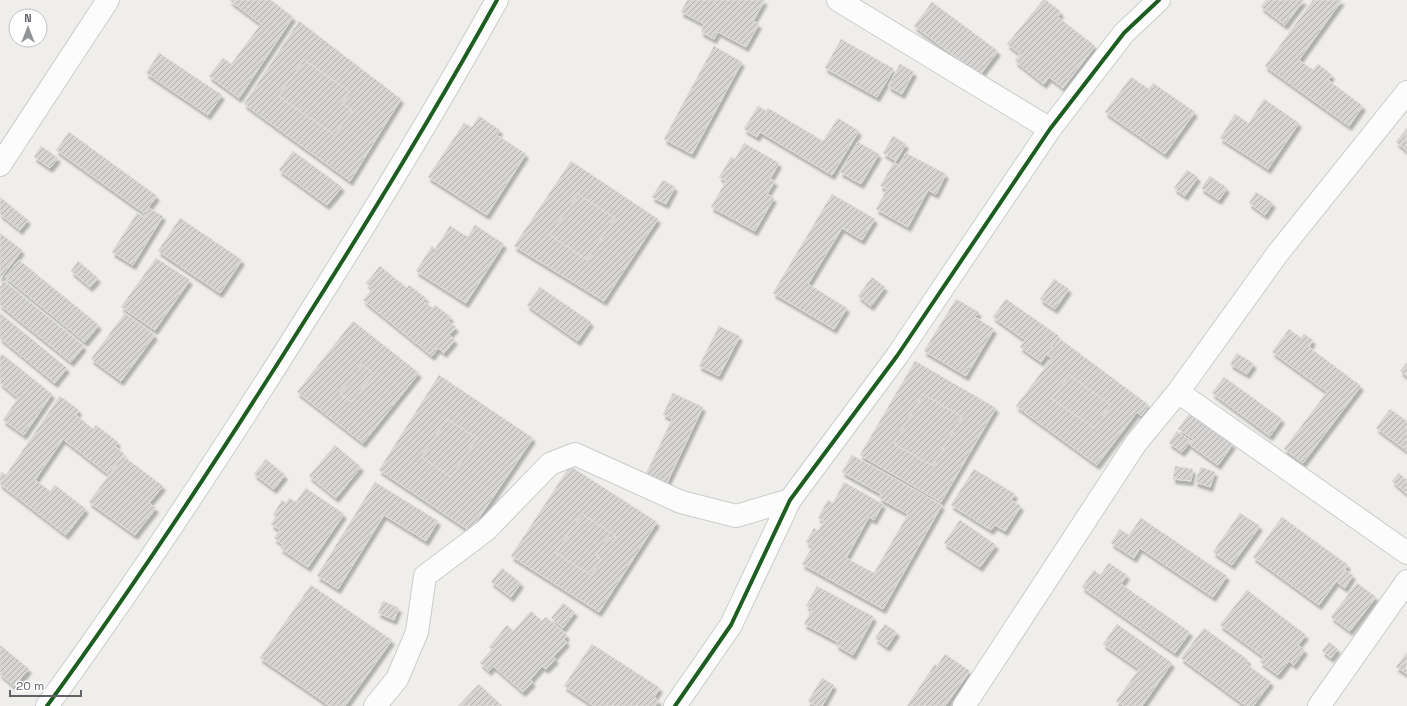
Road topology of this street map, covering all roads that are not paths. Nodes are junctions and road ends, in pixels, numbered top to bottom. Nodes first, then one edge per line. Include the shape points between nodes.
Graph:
1 (108, 0) edge
2 (497, 0) edge
3 (838, 0) edge
4 (1159, 0) edge
5 (1407, 92) edge
6 (1050, 129) junction
7 (0, 165) edge
8 (1178, 392) junction
9 (790, 500) junction
10 (1407, 553) edge
11 (1407, 582) edge
12 (47, 706) edge
13 (375, 706) edge
14 (676, 706) edge
15 (964, 706) edge
16 (1319, 706) edge

1 - 7 street
2 - 12 street via 454,78 363,229 227,444 91,646
3 - 6 street
4 - 6 street via 1124,33
5 - 8 street via 1278,253
6 - 9 street via 897,356
8 - 10 street
8 - 15 street via 1136,443
9 - 13 street via 736,516 681,502 575,454 550,464 486,530 425,576 417,632 397,679
9 - 14 street via 731,625
11 - 16 street

